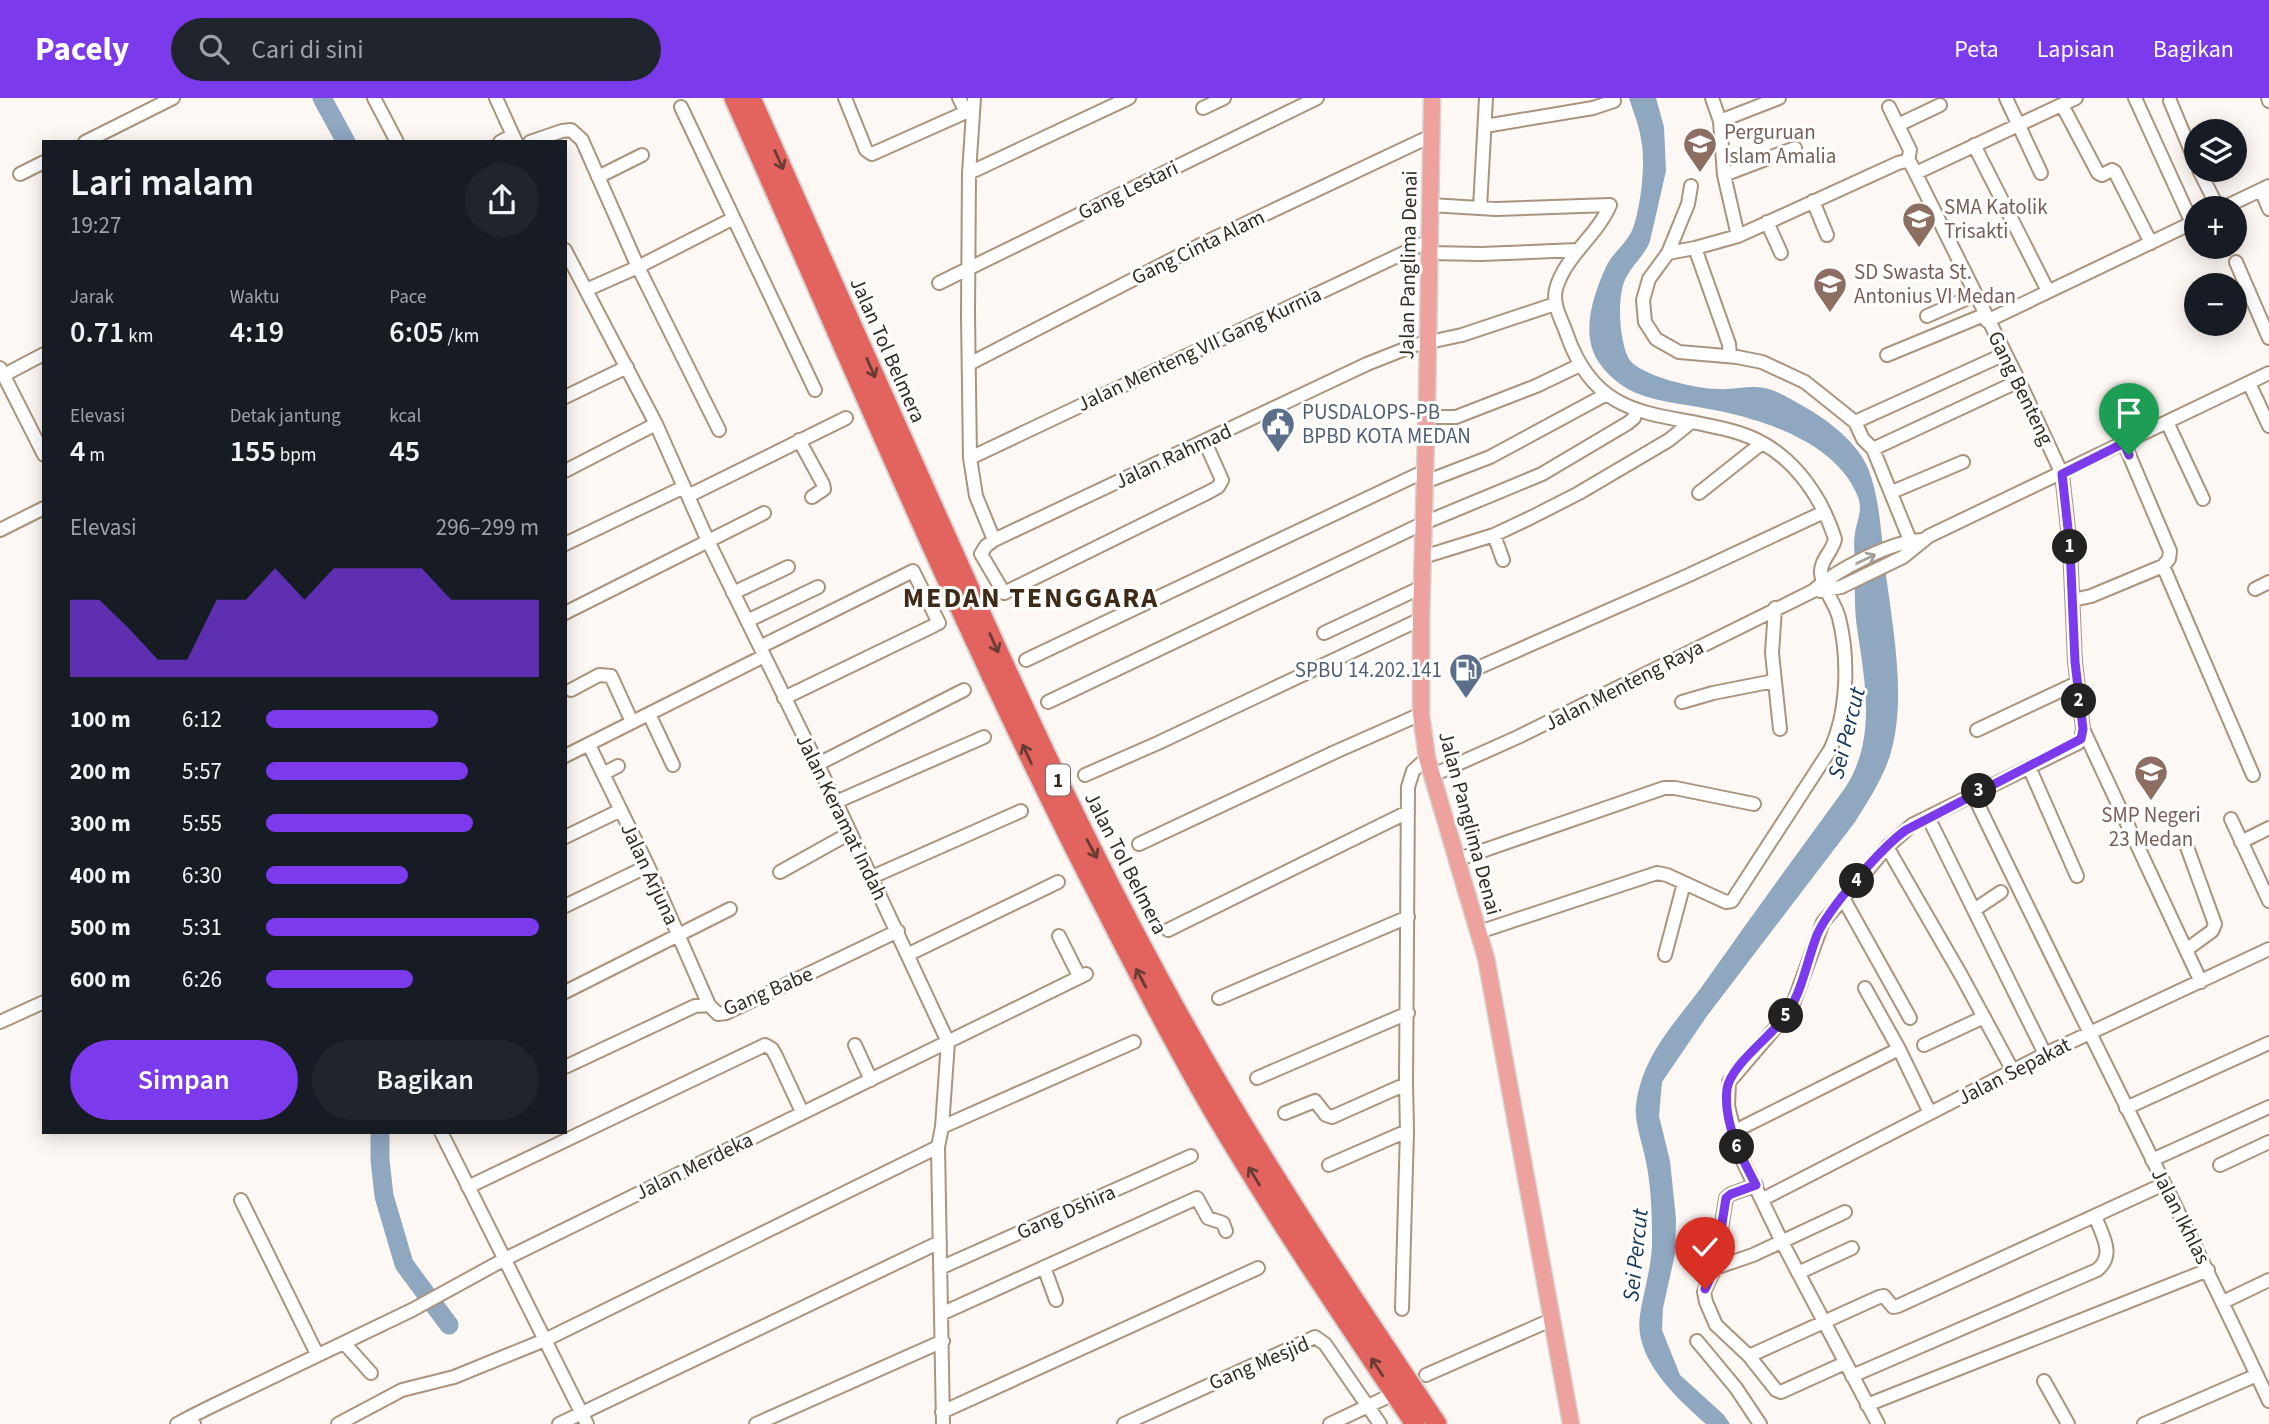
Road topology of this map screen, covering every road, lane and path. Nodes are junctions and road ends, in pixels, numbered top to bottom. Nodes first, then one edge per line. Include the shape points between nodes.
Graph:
1 (173, 98) edge
2 (374, 98) edge
3 (496, 98) edge
4 (734, 98) edge
5 (751, 98) edge
6 (845, 98) edge
7 (959, 98) edge
8 (1129, 98) edge
9 (1224, 98) edge
10 (1317, 98) edge
11 (1432, 98) edge
12 (1486, 98) edge
13 (1612, 98) edge
14 (1712, 98) edge
15 (1779, 98) edge
16 (2006, 98) edge
17 (2076, 98) edge
18 (2135, 98) edge
19 (2170, 101) dead end
20 (2055, 104) edge
21 (971, 106) edge
22 (1940, 106) dead end
23 (681, 107) dead end
24 (1889, 107) dead end
25 (1203, 108) dead end
26 (1720, 121) junction
27 (1898, 125) junction
28 (2018, 125) junction
29 (1485, 126) junction
30 (2184, 134) edge
31 (1431, 136) junction
32 (515, 139) edge
33 (89, 140) edge
34 (396, 140) edge
35 (537, 140) edge
36 (1975, 145) junction
37 (1795, 148) dead end
38 (642, 155) dead end
39 (42, 163) edge
40 (1907, 166) junction
41 (969, 173) junction
42 (2041, 173) dead end
43 (20, 174) dead end
44 (1724, 175) junction
45 (598, 177) junction
46 (1691, 186) dead end
47 (2265, 188) edge
48 (2247, 197) edge
49 (1813, 201) junction
50 (2184, 201) edge
51 (1430, 205) junction
52 (1480, 208) junction
53 (2269, 209) edge
54 (732, 219) junction
55 (1767, 222) junction
56 (2184, 227) edge
57 (1827, 234) dead end
58 (1738, 236) junction
59 (2151, 243) junction
60 (1429, 247) junction
61 (1695, 248) junction
62 (1578, 250) junction
63 (1668, 253) junction
64 (1781, 253) dead end
65 (567, 254) edge
66 (2236, 262) dead end
67 (638, 267) junction
68 (970, 268) junction
69 (939, 283) dead end
70 (586, 290) junction
71 (2048, 291) junction
72 (1975, 295) junction
73 (1555, 304) junction
74 (1927, 316) dead end
75 (1986, 318) junction
76 (2269, 338) edge
77 (1428, 342) junction
78 (2006, 354) junction
79 (42, 355) edge
80 (1887, 355) dead end
81 (1730, 356) junction
82 (969, 364) junction
83 (1580, 365) junction
84 (627, 367) junction
85 (2, 371) edge
86 (2269, 373) edge
87 (2019, 381) junction
88 (2249, 383) junction
89 (814, 390) dead end
90 (1605, 395) junction
91 (567, 396) edge
92 (1636, 409) junction
93 (1427, 417) junction
94 (845, 418) dead end
95 (1854, 422) junction
96 (2167, 422) junction
97 (1690, 423) junction
98 (656, 424) junction
99 (2269, 426) edge
100 (719, 429) dead end
101 (799, 440) junction
102 (1205, 442) junction
103 (1762, 443) junction
104 (2124, 443) junction
105 (1873, 449) junction
106 (42, 451) edge
107 (970, 458) junction
108 (1963, 462) dead end
109 (567, 470) edge
110 (2062, 474) junction
111 (1425, 476) junction
112 (686, 491) junction
113 (1892, 492) junction
114 (1699, 493) dead end
115 (812, 497) dead end
116 (2203, 499) dead end
117 (42, 509) edge
118 (1824, 512) junction
119 (764, 513) dead end
120 (1424, 523) junction
121 (0, 530) edge
122 (1494, 535) junction
123 (994, 540) junction
124 (708, 541) junction
125 (567, 543) edge
126 (1911, 543) junction
127 (1423, 556) junction
128 (1503, 561) dead end
129 (2164, 566) junction
130 (788, 567) dead end
131 (2269, 582) edge
132 (818, 587) dead end
133 (1422, 587) junction
134 (1821, 588) junction
135 (2255, 589) dead end
136 (733, 593) junction
137 (2073, 600) junction
138 (1776, 608) junction
139 (567, 612) edge
140 (1420, 619) junction
141 (747, 621) junction
142 (1324, 633) dead end
143 (762, 652) junction
144 (1026, 660) dead end
145 (1473, 670) dead end
146 (1774, 681) junction
147 (2077, 683) junction
148 (571, 690) dead end
149 (964, 690) dead end
150 (784, 698) junction
151 (1048, 702) dead end
152 (1682, 702) dead end
153 (649, 714) junction
154 (1421, 714) junction
155 (632, 722) junction
156 (1780, 729) dead end
157 (2083, 729) junction
158 (1977, 730) dead end
159 (984, 737) dead end
160 (589, 745) junction
161 (567, 755) edge
162 (1427, 758) junction
163 (673, 765) dead end
164 (816, 765) junction
165 (618, 766) dead end
166 (2028, 767) junction
167 (603, 774) junction
168 (1085, 775) dead end
169 (1433, 775) junction
170 (2253, 775) dead end
171 (1973, 794) junction
172 (836, 802) junction
173 (1754, 804) dead end
174 (621, 810) junction
175 (1021, 811) dead end
176 (1408, 812) junction
177 (1928, 817) junction
178 (2231, 819) dead end
179 (2269, 828) edge
180 (850, 832) junction
181 (567, 836) edge
182 (2241, 842) junction
183 (1139, 844) dead end
184 (1887, 847) junction
185 (2187, 847) dead end
186 (1456, 860) junction
187 (648, 866) junction
188 (780, 872) dead end
189 (2077, 876) dead end
190 (872, 877) junction
191 (2265, 880) edge
192 (1058, 882) dead end
193 (1684, 883) junction
194 (2001, 892) dead end
195 (1843, 898) junction
196 (2269, 901) edge
197 (567, 905) edge
198 (730, 909) dead end
199 (1974, 910) junction
200 (1408, 917) junction
201 (1168, 930) dead end
202 (898, 932) junction
203 (1479, 932) junction
204 (679, 936) junction
205 (1059, 936) dead end
206 (2186, 950) junction
207 (2269, 950) edge
208 (909, 954) junction
209 (1665, 955) dead end
210 (2201, 982) junction
211 (1865, 988) dead end
212 (567, 991) edge
213 (1219, 998) dead end
214 (42, 1003) edge
215 (709, 1005) junction
216 (1408, 1013) junction
217 (1984, 1017) junction
218 (1910, 1018) dead end
219 (0, 1022) edge
220 (2088, 1034) junction
221 (948, 1042) junction
222 (1134, 1042) dead end
223 (2269, 1042) edge
224 (855, 1045) dead end
225 (1924, 1045) dead end
226 (1899, 1049) junction
227 (2045, 1054) junction
228 (567, 1066) edge
229 (2013, 1071) junction
230 (1257, 1077) dead end
231 (871, 1080) junction
232 (1406, 1084) junction
233 (2269, 1107) edge
234 (2126, 1108) junction
235 (802, 1112) junction
236 (1285, 1113) dead end
237 (1930, 1113) junction
238 (942, 1126) junction
239 (1407, 1131) junction
240 (1733, 1132) junction
241 (442, 1134) edge
242 (2269, 1142) edge
243 (938, 1147) junction
244 (1191, 1156) dead end
245 (2152, 1160) junction
246 (1329, 1165) dead end
247 (2220, 1165) dead end
248 (2164, 1184) junction
249 (1756, 1185) junction
250 (468, 1186) junction
251 (1763, 1199) junction
252 (241, 1200) dead end
253 (1845, 1212) dead end
254 (2095, 1216) junction
255 (1226, 1231) dead end
256 (940, 1242) junction
257 (1782, 1242) junction
258 (1853, 1248) dead end
259 (505, 1259) junction
260 (1044, 1267) junction
261 (940, 1268) junction
262 (1258, 1268) dead end
263 (1715, 1268) junction
264 (2208, 1270) junction
265 (1798, 1273) junction
266 (2269, 1280) edge
267 (1056, 1300) dead end
268 (2223, 1302) junction
269 (1402, 1309) dead end
270 (941, 1314) junction
271 (1551, 1320) junction
272 (1823, 1321) junction
273 (545, 1340) junction
274 (943, 1341) junction
275 (1697, 1341) dead end
276 (344, 1343) junction
277 (317, 1354) junction
278 (1749, 1356) junction
279 (1845, 1363) junction
280 (372, 1373) dead end
281 (2257, 1375) junction
282 (1426, 1376) dead end
283 (1852, 1376) junction
284 (2044, 1381) dead end
285 (1385, 1398) dead end
286 (2269, 1401) edge
287 (1867, 1405) junction
288 (1369, 1406) junction
289 (942, 1418) edge
290 (584, 1419) edge
291 (192, 1421) edge
292 (177, 1424) edge
293 (338, 1424) edge
294 (559, 1424) edge
295 (756, 1424) edge
296 (1124, 1424) edge
297 (1330, 1424) edge
298 (1380, 1424) edge
299 (1415, 1424) edge
300 (1437, 1424) edge
301 (1571, 1424) edge
302 (1760, 1424) edge
303 (1877, 1424) edge
304 (2068, 1424) edge
305 (2144, 1424) edge

1 - 33 street
2 - 34 street
3 - 32 street
299 -> 4 highway, Jalan Tol Belmera / 1 via 1219,1120 1058,817 997,691
5 -> 300 highway, Jalan Tol Belmera / 1 via 1080,827 1233,1108
6 - 21 street via 870,154
7 - 21 street
8 - 41 street
9 - 25 street
10 - 68 street, Gang Lestari
11 - 31 main road, Jalan Panglima Denai
12 - 29 street
13 - 29 street via 1614,101 1593,108
14 - 26 street
15 - 26 street
16 - 28 street
17 - 20 street
18 - 50 street
19 - 30 street
20 - 28 street
20 - 59 street via 2098,173 2116,172
21 - 41 street
22 - 27 street
23 - 54 street
24 - 27 street, Gang Benteng
26 - 44 street
27 - 40 street, Gang Benteng via 1910,150
28 - 36 street
28 - 42 street
29 - 52 street
31 - 51 main road, Jalan Panglima Denai
31 - 82 street, Gang Cinta Alam via 1202,244
35 - 45 street via 571,130 582,140
36 - 40 street
36 - 71 street
37 - 44 street
38 - 45 street
39 - 43 street
40 - 49 street
40 - 72 street, Gang Benteng
41 - 68 street
44 - 58 street
45 - 67 street
46 - 63 street
47 - 48 street
47 - 53 street
49 - 55 street
49 - 57 street
51 - 52 street
51 - 60 main road, Jalan Panglima Denai
52 - 62 street via 1610,205
54 - 67 street
54 - 89 street
55 - 58 street
55 - 64 street
56 - 59 street
58 - 61 street
59 - 71 street
60 - 62 street via 1481,254
60 - 77 main road, Jalan Panglima Denai
60 - 107 street, Jalan Menteng VII Gang Kurnia
61 - 63 street
61 - 81 street
62 - 73 street via 1558,284
63 - 81 street via 1644,293 1643,314 1649,330 1662,344 1679,352
65 - 70 street, Jalan Keramat Indah
66 - 76 street
67 - 70 street
67 - 100 street
68 - 69 street, Gang Lestari
68 - 82 street
70 - 84 street, Jalan Keramat Indah
71 - 75 street
72 - 74 street
72 - 75 street, Gang Benteng
73 - 77 street, Jalan Rahmad
73 - 83 street
75 - 78 street, Gang Benteng
75 - 80 street
77 - 93 main road, Jalan Panglima Denai
77 - 102 street, Jalan Rahmad via 1367,364
78 - 87 street, Gang Benteng
78 - 95 street
79 - 85 street
81 - 95 street via 1762,362 1805,382
82 - 107 street
83 - 90 street
83 - 93 street via 1456,416
84 - 91 street
84 - 98 street, Jalan Keramat Indah
85 - 106 street
86 - 88 street, Jalan Menteng Raya
87 - 105 street
87 - 110 street, Gang Benteng
88 - 96 street, Jalan Menteng Raya
88 - 99 street
90 - 92 street
90 - 111 street via 1490,457
92 - 97 street
92 - 120 street via 1630,422 1560,464
93 - 111 main road, Jalan Panglima Denai
94 - 101 street
95 - 105 street
96 - 104 street, Jalan Menteng Raya
96 - 116 street
97 - 103 street via 1740,433
97 - 122 street via 1579,494
98 - 109 street
98 - 112 street, Jalan Keramat Indah
101 - 112 street
101 - 115 street via 823,484 824,489
102 - 123 street, Jalan Rahmad
102 - 123 street via 1222,480 1218,486 1004,593 981,554
103 - 114 street
103 - 118 street via 1804,478
104 - 110 street, Jalan Menteng Raya
104 - 129 street via 2170,551
105 - 113 street
107 - 123 street via 976,496
108 - 113 street
110 - 126 street, Jalan Menteng Raya
110 - 137 street, Gang Benteng
111 - 120 main road, Jalan Panglima Denai
111 - 144 street
112 - 124 street, Jalan Keramat Indah
112 - 125 street
113 - 126 street
117 - 121 street
118 - 134 street via 1835,539 1822,565
118 - 145 street
119 - 124 street
120 - 127 main road, Jalan Panglima Denai
120 - 151 street
122 - 127 street
122 - 128 street
124 - 136 street, Jalan Keramat Indah
124 - 139 street
134 -> 126 street, Jalan Menteng Raya via 1835,574
126 - 134 street, Jalan Menteng Raya via 1903,557 1841,587
127 - 133 main road, Jalan Panglima Denai
129 - 137 street
129 - 170 street
130 - 136 street
131 - 135 street
132 - 141 street
133 - 140 main road, Jalan Panglima Denai
133 - 142 street
134 - 138 street, Jalan Menteng Raya
134 - 193 street via 1839,618 1845,682 1840,726 1830,750 1732,901
136 - 141 street, Jalan Keramat Indah
137 - 147 street, Gang Benteng
138 - 146 street
138 - 169 street, Jalan Menteng Raya
140 - 154 main road, Jalan Panglima Denai
140 - 168 street
141 - 143 street, Jalan Keramat Indah
143 - 150 street, Jalan Keramat Indah
143 - 150 street via 913,571 937,624
143 - 153 street
146 - 152 street
146 - 156 street
147 - 157 street, Gang Benteng
147 - 158 street
148 - 155 street via 599,675 611,676
149 - 164 street
150 - 164 street, Jalan Keramat Indah
153 - 155 street
153 - 163 street
154 - 162 main road, Jalan Panglima Denai
154 - 183 street
155 - 160 street
157 - 166 street via 2078,743
157 - 206 street, Gang Benteng
159 - 172 street
160 - 161 street
160 - 167 street, Jalan Arjuna
162 - 169 main road, Jalan Panglima Denai
162 - 176 street via 1408,780
164 - 172 street, Jalan Keramat Indah
165 - 167 street
166 - 171 street
166 - 189 street
167 - 174 street, Jalan Arjuna
169 - 186 main road, Jalan Panglima Denai
171 - 177 street
171 - 220 street, Jalan Ikhlas
172 - 180 street, Jalan Keramat Indah
173 - 186 street via 1664,788
174 - 181 street
174 - 187 street, Jalan Arjuna
175 - 190 street
176 - 200 street
176 - 201 street
177 - 184 street
177 - 199 street
178 - 182 street
179 - 182 street
180 - 188 street
180 - 190 street, Jalan Keramat Indah
182 - 191 street
184 - 195 street
184 - 217 street
185 - 206 street via 2215,919 2212,931
186 - 203 main road, Jalan Panglima Denai
187 - 197 street
187 - 204 street, Jalan Arjuna
190 - 202 street, Jalan Keramat Indah
191 - 196 street
192 - 208 street
193 - 203 street via 1657,873
193 - 209 street
194 - 199 street
195 - 218 street
195 - 240 street via 1823,922 1789,1011 1729,1082
198 - 204 street
199 - 227 street
200 - 213 street
200 - 216 street
202 - 208 street, Jalan Keramat Indah
202 - 215 street, Gang Babe via 726,1013 718,1014
203 - 271 main road, Jalan Panglima Denai
204 - 212 street
204 - 215 street, Jalan Arjuna
205 - 221 street, Jalan Merdeka via 1082,975
206 - 210 street, Gang Benteng
207 - 210 street, Jalan Sepakat
208 - 221 street, Jalan Keramat Indah
210 - 220 street, Jalan Sepakat
211 - 226 street
214 - 219 street
215 - 228 street, Gang Babe via 681,1012
216 - 230 street
216 - 232 street
217 - 225 street
217 - 229 street
220 - 227 street, Jalan Sepakat
220 - 234 street, Jalan Ikhlas
221 - 231 street, Jalan Merdeka
221 - 238 street, Jalan Keramat Indah
222 - 238 street
223 - 234 street
224 - 231 street
226 - 237 street
226 - 240 street
227 - 229 street, Jalan Sepakat
229 - 237 street, Jalan Sepakat
231 - 235 street, Jalan Merdeka
232 - 236 street via 1332,1117 1315,1101
232 - 239 street
233 - 245 street
234 - 245 street, Jalan Ikhlas
235 - 250 street via 776,1056 765,1045
235 - 259 street, Jalan Merdeka
237 - 251 street, Jalan Sepakat
238 - 243 street, Jalan Keramat Indah
239 - 246 street
239 - 269 street
240 - 249 street
241 - 250 street
242 - 247 street
243 - 256 street, Jalan Keramat Indah
243 - 273 street
244 - 261 street, Gang Dshira
245 - 248 street, Jalan Ikhlas
248 - 254 street
248 - 264 street, Jalan Ikhlas
249 - 251 street
249 - 263 street via 1726,1198
250 - 259 street
251 - 257 street
252 - 277 street
253 - 257 street
254 - 272 street via 1895,1307 1882,1296
254 - 283 street via 2107,1246 2104,1264 2097,1270
255 - 260 street via 1223,1223 1208,1217 1197,1198
256 - 261 street, Jalan Keramat Indah
256 - 290 street
257 - 263 street
257 - 265 street
258 - 265 street
259 - 273 street
259 - 276 street, Jalan Merdeka
260 - 267 street
260 - 270 street
261 - 270 street, Jalan Keramat Indah
262 - 289 street
263 - 278 street via 1705,1289 1706,1302 1716,1325
264 - 268 street, Jalan Ikhlas
264 - 287 street
265 - 272 street
266 - 268 street
268 - 281 street, Jalan Ikhlas
270 - 274 street, Jalan Keramat Indah
271 - 282 street
271 - 301 main road, Jalan Panglima Denai
272 - 278 street
272 - 279 street
273 - 290 street
273 - 293 street via 454,1377 402,1390
274 - 289 street, Jalan Keramat Indah
274 - 295 street
275 - 302 street
276 - 277 street, Jalan Merdeka
276 - 280 street
277 - 291 street, Jalan Merdeka
278 - 279 street via 1782,1392
279 - 283 street
281 - 286 street, Jalan Ikhlas
281 - 305 street
283 - 287 street
284 - 304 street
285 - 288 street
287 - 303 street
288 - 296 street, Gang Mesjid via 1325,1344 1315,1337
288 - 297 street
288 - 298 street
290 - 294 street
291 - 292 street, Jalan Merdeka

